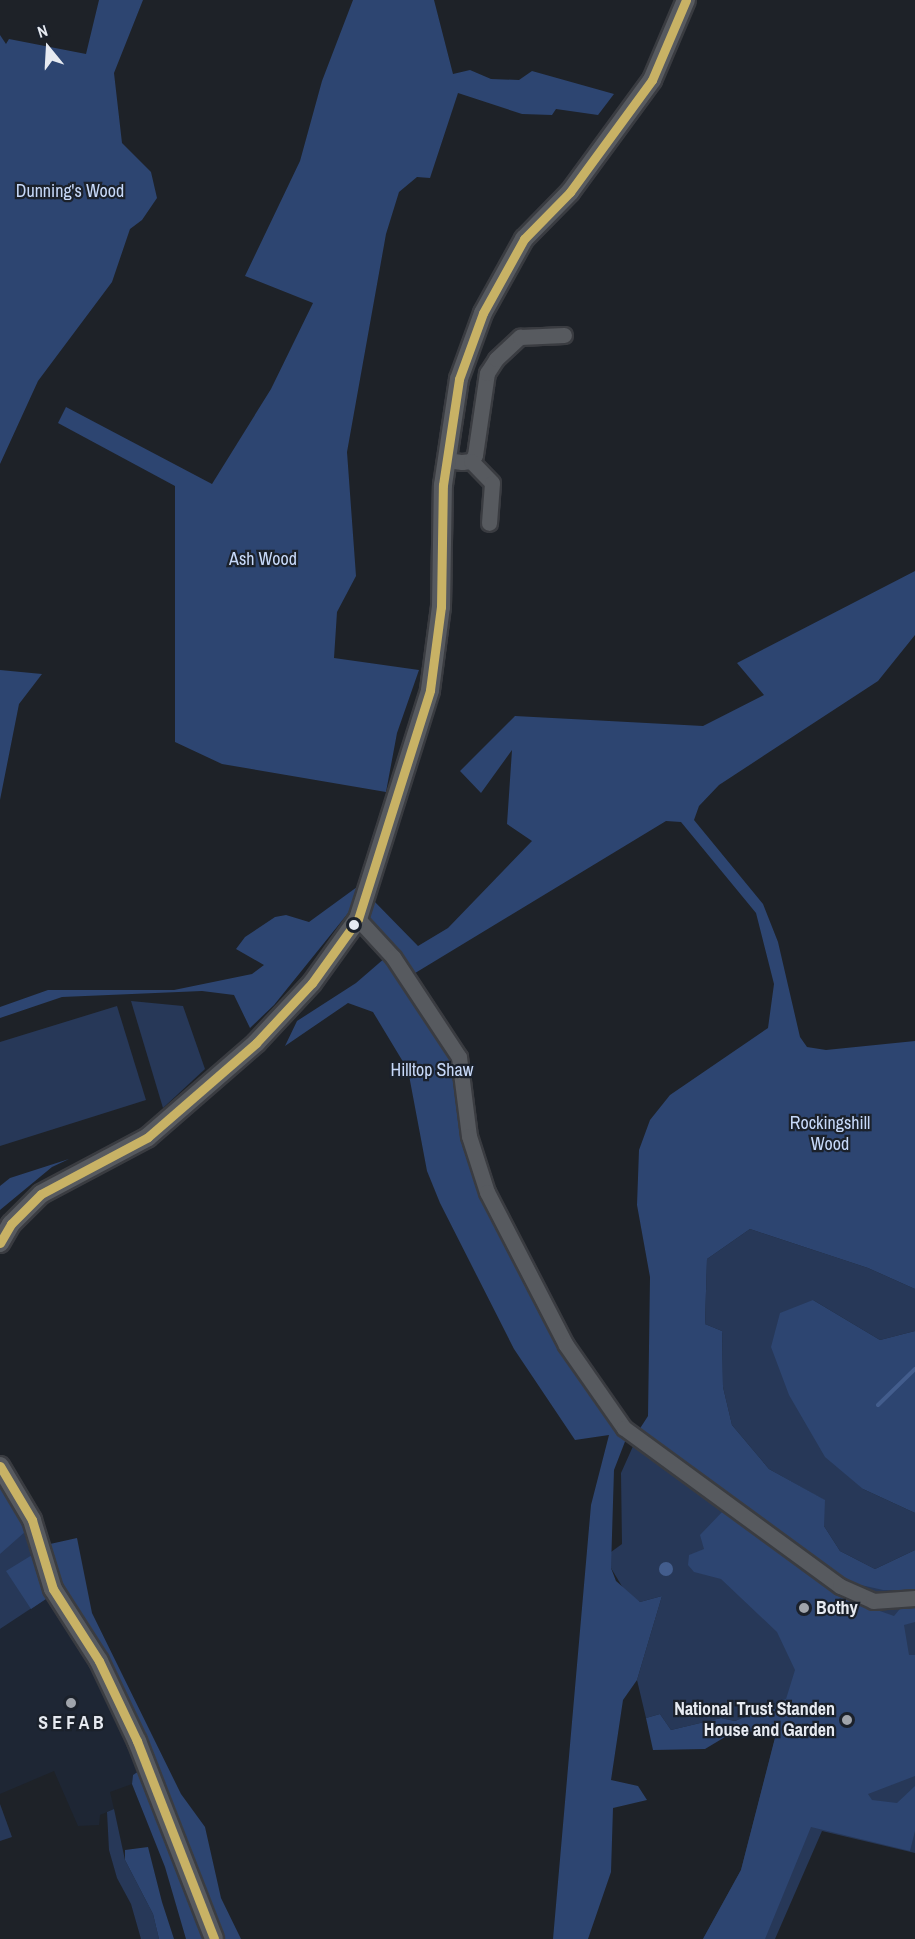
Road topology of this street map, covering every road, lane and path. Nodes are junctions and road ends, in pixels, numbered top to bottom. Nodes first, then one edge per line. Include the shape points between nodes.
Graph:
1 (686, 0) edge
2 (564, 336) dead end
3 (447, 460) junction
4 (471, 461) junction
5 (489, 523) dead end
6 (358, 919) junction
7 (0, 1243) edge
8 (0, 1466) edge
9 (915, 1598) edge
10 (214, 1939) edge

1 - 3 street via 652,80 570,192 524,239 483,313 459,379
2 - 4 street via 520,337 496,359 487,374
3 - 4 street
3 - 6 street via 441,607 430,690
4 - 5 street via 492,483
6 - 7 street via 330,962 256,1043 148,1137 41,1194 11,1224
6 - 9 street via 393,957 459,1057 469,1136 487,1192 566,1346 624,1428 849,1591 873,1600
8 - 10 street via 33,1520 53,1589 99,1661 137,1741

